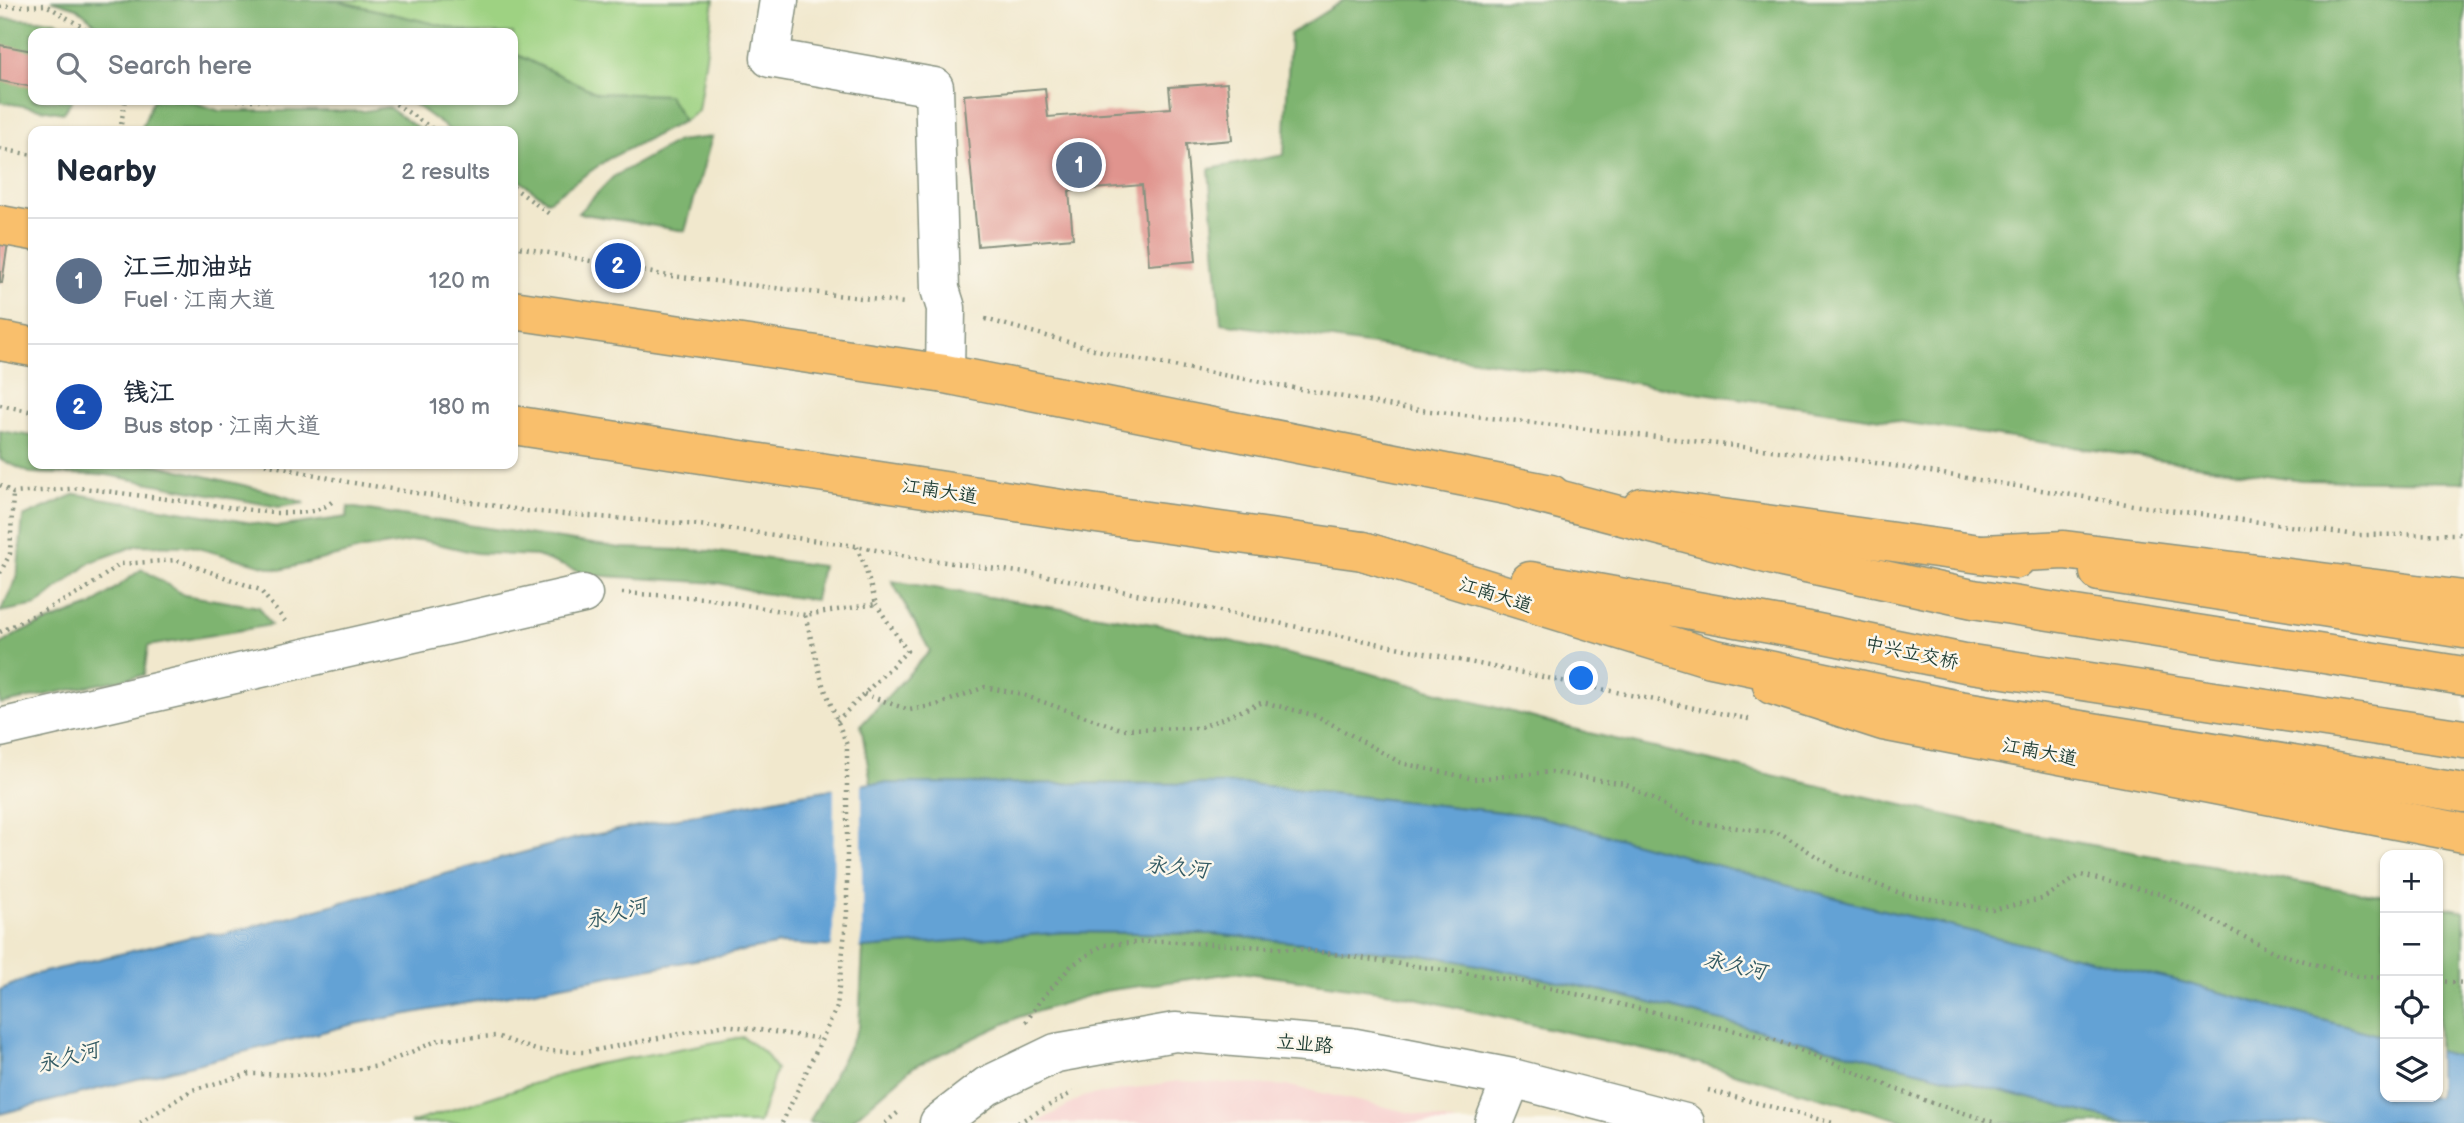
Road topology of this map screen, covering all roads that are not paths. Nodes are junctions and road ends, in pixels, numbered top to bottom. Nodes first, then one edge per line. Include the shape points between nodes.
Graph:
1 (779, 0) edge
2 (0, 225) edge
3 (28, 230) edge
4 (518, 311) edge
5 (0, 341) edge
6 (28, 345) edge
7 (945, 374) junction
8 (518, 426) edge
9 (1519, 489) junction
10 (1363, 551) junction
11 (1983, 554) junction
12 (583, 594) road end
13 (2464, 600) edge
14 (2464, 629) edge
15 (2464, 676) edge
16 (0, 728) edge
17 (2464, 739) edge
18 (2464, 793) edge
19 (2464, 833) edge
20 (1512, 1079) junction
21 (939, 1123) edge
22 (1494, 1123) edge
23 (1685, 1123) edge

1 - 7 street via 769,58 934,87 940,289 946,308
2 - 3 main road
4 - 7 main road
5 - 6 main road
7 - 9 main road
8 - 10 main road, 江南大道
9 - 11 main road
9 - 15 main road via 1782,558 1973,599
10 - 17 main road, 中兴立交桥 via 1965,663
10 - 18 main road via 1711,658 1959,710
10 - 19 main road, 江南大道 via 1883,721
11 - 13 main road via 2064,550
11 - 14 main road
12 - 16 street
20 - 21 street, 立业路 via 1350,1047 1175,1032 1056,1053 987,1086
20 - 22 street
20 - 23 street, 立业路

